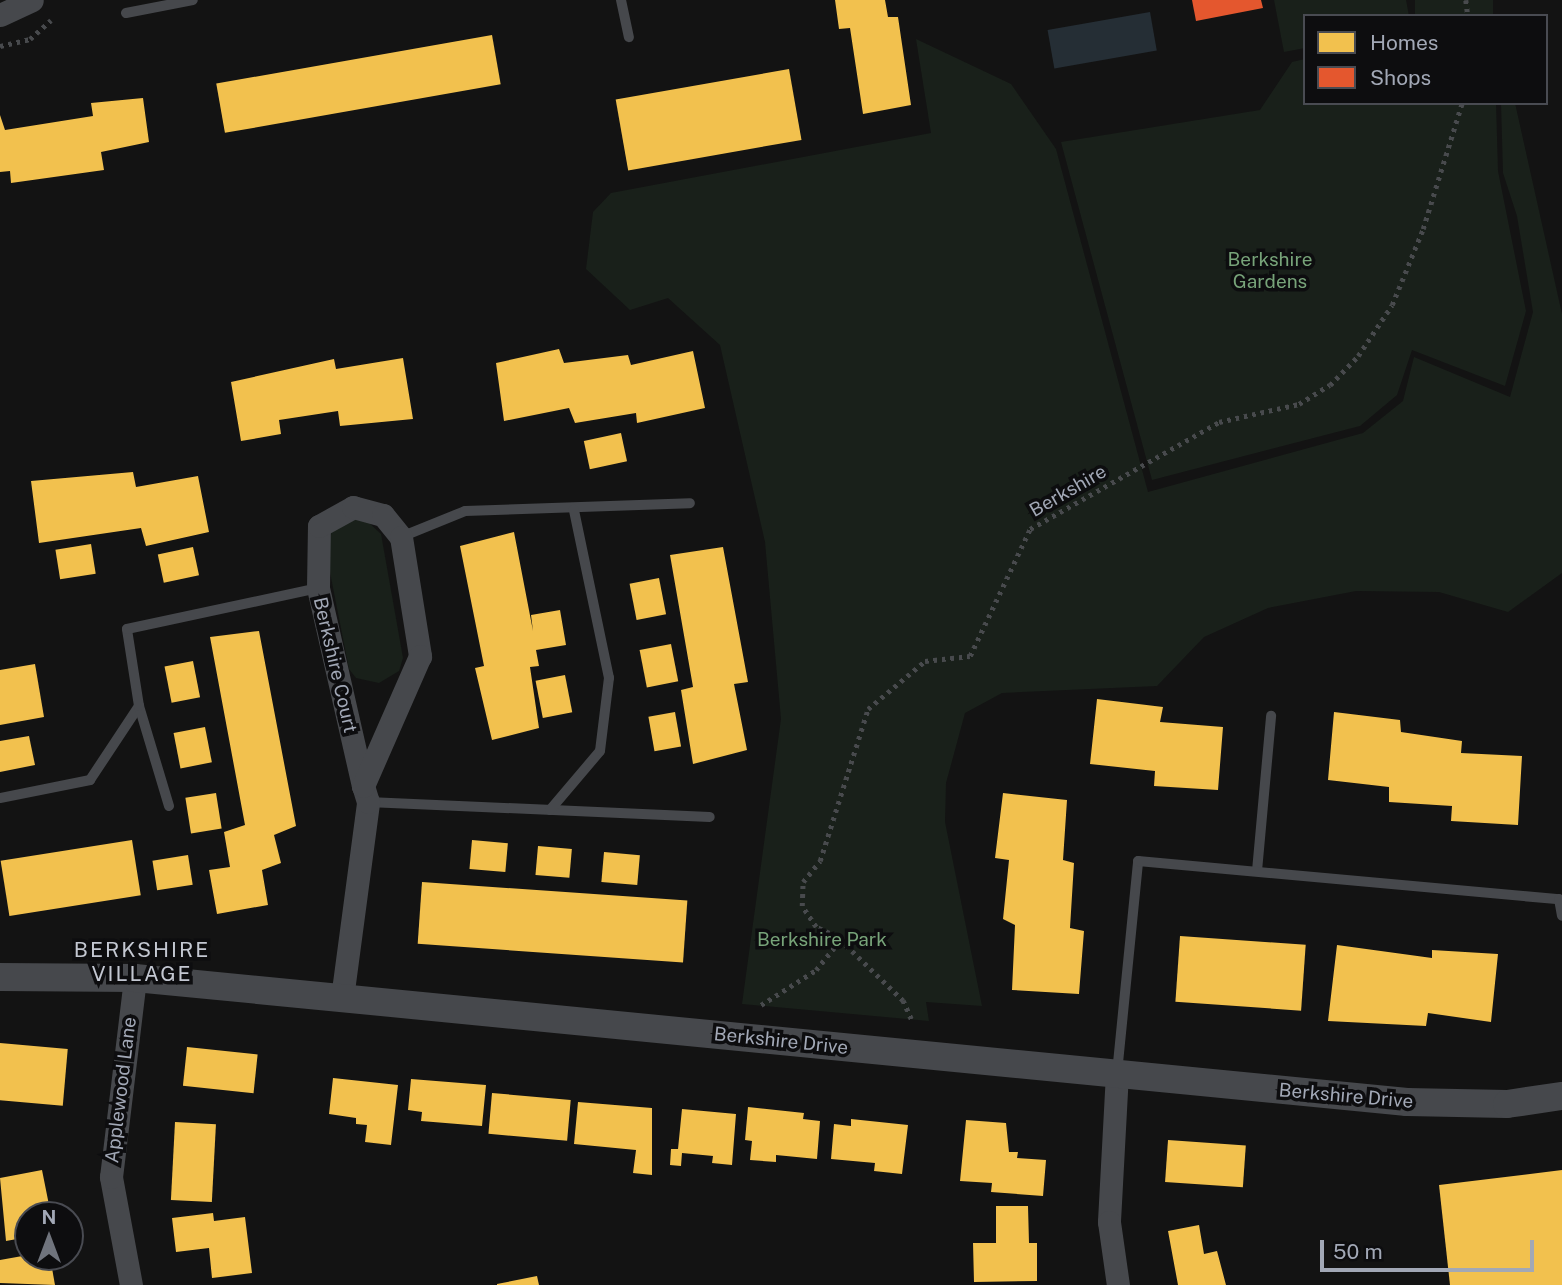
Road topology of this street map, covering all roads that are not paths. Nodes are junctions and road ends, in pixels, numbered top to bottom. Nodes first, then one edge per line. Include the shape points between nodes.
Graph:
1 (32, 0) edge
2 (192, 0) edge
3 (621, 0) edge
4 (126, 13) dead end
5 (0, 15) edge
6 (629, 37) dead end
7 (690, 503) dead end
8 (574, 510) junction
9 (401, 537) junction
10 (318, 588) junction
11 (139, 706) junction
12 (1271, 716) dead end
13 (365, 794) junction
14 (0, 798) edge
15 (169, 806) dead end
16 (550, 810) junction
17 (710, 817) dead end
18 (1257, 871) junction
19 (1562, 916) edge
20 (0, 977) edge
21 (135, 978) junction
22 (342, 998) junction
23 (1117, 1073) junction
24 (1562, 1096) edge
25 (131, 1285) edge
26 (1118, 1285) edge

1 - 5 street
2 - 4 lane
3 - 6 lane
7 - 8 lane
8 - 9 lane via 465,511
8 - 16 lane via 609,678 600,751
9 - 10 street, Berkshire Court via 383,515 353,507 319,526
9 - 13 street, Berkshire Court via 420,656
10 - 11 lane via 127,629
10 - 13 street, Berkshire Court
11 - 14 lane via 90,780
11 - 15 lane
12 - 18 lane
13 - 16 lane
13 - 22 street, Berkshire Court
16 - 17 lane
18 - 19 lane via 1559,899
18 - 23 lane via 1138,861
20 - 21 street, Berkshire Drive
21 - 22 street, Berkshire Drive
21 - 25 street, Applewood Lane via 111,1177
22 - 23 street, Berkshire Drive
23 - 24 street, Berkshire Drive via 1407,1102 1507,1104
23 - 26 street via 1109,1222

